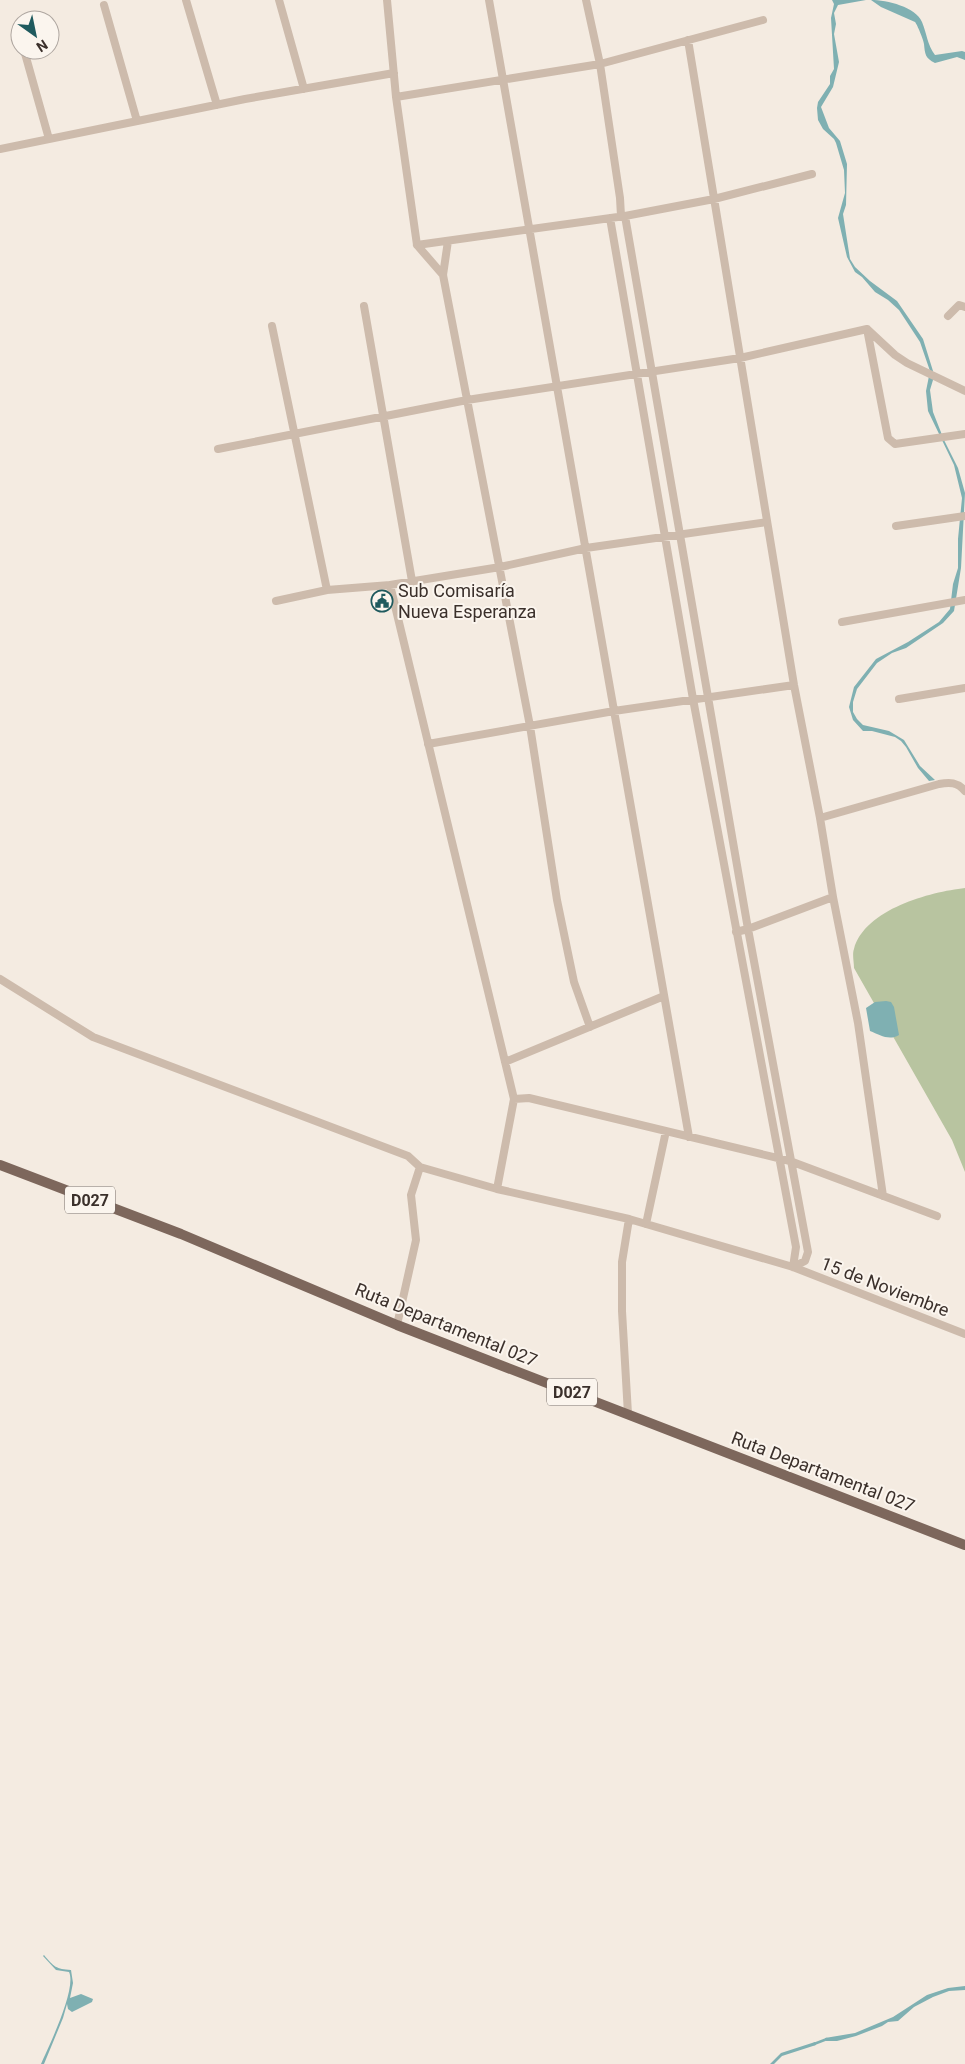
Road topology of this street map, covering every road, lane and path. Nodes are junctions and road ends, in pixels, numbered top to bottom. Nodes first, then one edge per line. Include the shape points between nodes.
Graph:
1 (186, 0) edge
2 (279, 0) edge
3 (387, 0) edge
4 (489, 0) edge
5 (586, 0) edge
6 (104, 5) dead end
7 (763, 20) dead end
8 (688, 40) junction
9 (27, 60) edge
10 (600, 64) junction
11 (394, 73) junction
12 (504, 80) junction
13 (304, 89) junction
14 (396, 97) junction
15 (216, 105) junction
16 (137, 121) junction
17 (49, 139) junction
18 (0, 149) edge
19 (812, 174) dead end
20 (714, 199) junction
21 (623, 216) junction
22 (610, 218) junction
23 (530, 228) junction
24 (448, 241) junction
25 (417, 246) junction
26 (442, 275) junction
27 (364, 306) dead end
28 (965, 307) edge
29 (948, 316) dead end
30 (272, 326) dead end
31 (867, 330) junction
32 (740, 358) junction
33 (652, 372) junction
34 (637, 374) junction
35 (556, 387) junction
36 (965, 390) edge
37 (468, 400) junction
38 (383, 417) junction
39 (965, 434) edge
40 (295, 435) junction
41 (218, 449) dead end
42 (965, 516) edge
43 (767, 522) junction
44 (896, 526) dead end
45 (680, 535) junction
46 (665, 537) junction
47 (586, 548) junction
48 (500, 567) junction
49 (412, 581) junction
50 (390, 585) junction
51 (327, 590) junction
52 (965, 600) edge
53 (276, 601) dead end
54 (842, 622) dead end
55 (794, 685) junction
56 (965, 688) edge
57 (709, 697) junction
58 (693, 699) junction
59 (899, 699) dead end
60 (614, 711) junction
61 (530, 726) junction
62 (428, 744) junction
63 (965, 780) edge
64 (951, 782) junction
65 (965, 791) edge
66 (820, 818) junction
67 (833, 898) junction
68 (748, 929) junction
69 (736, 932) junction
70 (0, 979) edge
71 (664, 996) junction
72 (590, 1027) junction
73 (505, 1062) junction
74 (514, 1099) junction
75 (666, 1131) junction
76 (689, 1137) junction
77 (778, 1159) junction
78 (790, 1161) junction
79 (0, 1165) edge
80 (420, 1167) junction
81 (497, 1189) junction
82 (883, 1196) junction
83 (938, 1216) dead end
84 (629, 1219) junction
85 (646, 1224) junction
86 (793, 1267) junction
87 (397, 1325) junction
88 (965, 1334) edge
89 (628, 1414) junction
90 (965, 1545) edge

1 - 15 street
2 - 13 street
3 - 11 street
4 - 12 street
5 - 10 street
6 - 16 street
7 - 8 street
8 - 10 street
8 - 20 street
9 - 17 street
10 - 12 street
10 - 21 street
11 - 13 street
11 - 14 street
12 - 14 street
12 - 23 street
13 - 15 street
14 - 25 street
15 - 16 street
16 - 17 street
17 - 18 street
19 - 20 street
20 - 21 street
20 - 32 street
21 - 22 street
21 - 33 street
22 - 23 street
22 - 34 street
23 - 24 street
23 - 35 street
24 - 25 street
24 - 26 street
25 - 26 street
26 - 37 street
27 - 38 street
28 - 29 street via 959,305
30 - 40 street
31 - 32 street
31 - 36 street via 907,363
31 - 39 street via 888,438 895,444
32 - 33 street
32 - 43 street
33 - 34 street
33 - 45 street
34 - 35 street
34 - 46 street
35 - 37 street
35 - 47 street
37 - 38 street
37 - 48 street
38 - 40 street
38 - 49 street
40 - 41 street
40 - 51 street
42 - 44 street
43 - 45 street
43 - 55 street
45 - 46 street
45 - 57 street
46 - 47 street
46 - 58 street
47 - 48 street
47 - 60 street
48 - 49 street
48 - 61 street
49 - 50 street
50 - 51 street
50 - 62 street
51 - 53 street
52 - 54 street
55 - 57 street
55 - 66 street
56 - 59 street
57 - 58 street
57 - 68 street
58 - 60 street
58 - 69 street
60 - 61 street
60 - 71 street
61 - 62 street
61 - 72 street via 556,900 574,982
62 - 73 street
63 - 64 street
64 - 65 street
64 - 66 street
66 - 67 street
67 - 68 street
67 - 82 street via 858,1023
68 - 69 street
68 - 78 street
69 - 77 street
70 - 80 street, 15 de Noviembre via 93,1037 408,1156
71 - 72 street
71 - 76 street
72 - 73 street
73 - 74 street
74 - 75 street via 530,1098
74 - 81 street
75 - 76 street
75 - 85 street
76 - 77 street
77 - 78 street
77 - 86 street via 796,1247
78 - 82 street
78 - 86 street via 808,1252 805,1261
79 - 87 main road, Ruta Departamental 027 / D027 via 181,1234
80 - 81 street, 15 de Noviembre
80 - 87 street via 411,1195 416,1240
81 - 84 street, 15 de Noviembre
82 - 83 street
84 - 85 street, 15 de Noviembre
84 - 89 street via 622,1262
85 - 86 street, 15 de Noviembre
86 - 88 street, 15 de Noviembre
87 - 89 main road, Ruta Departamental 027 / D027
89 - 90 main road, Ruta Departamental 027 / D027

